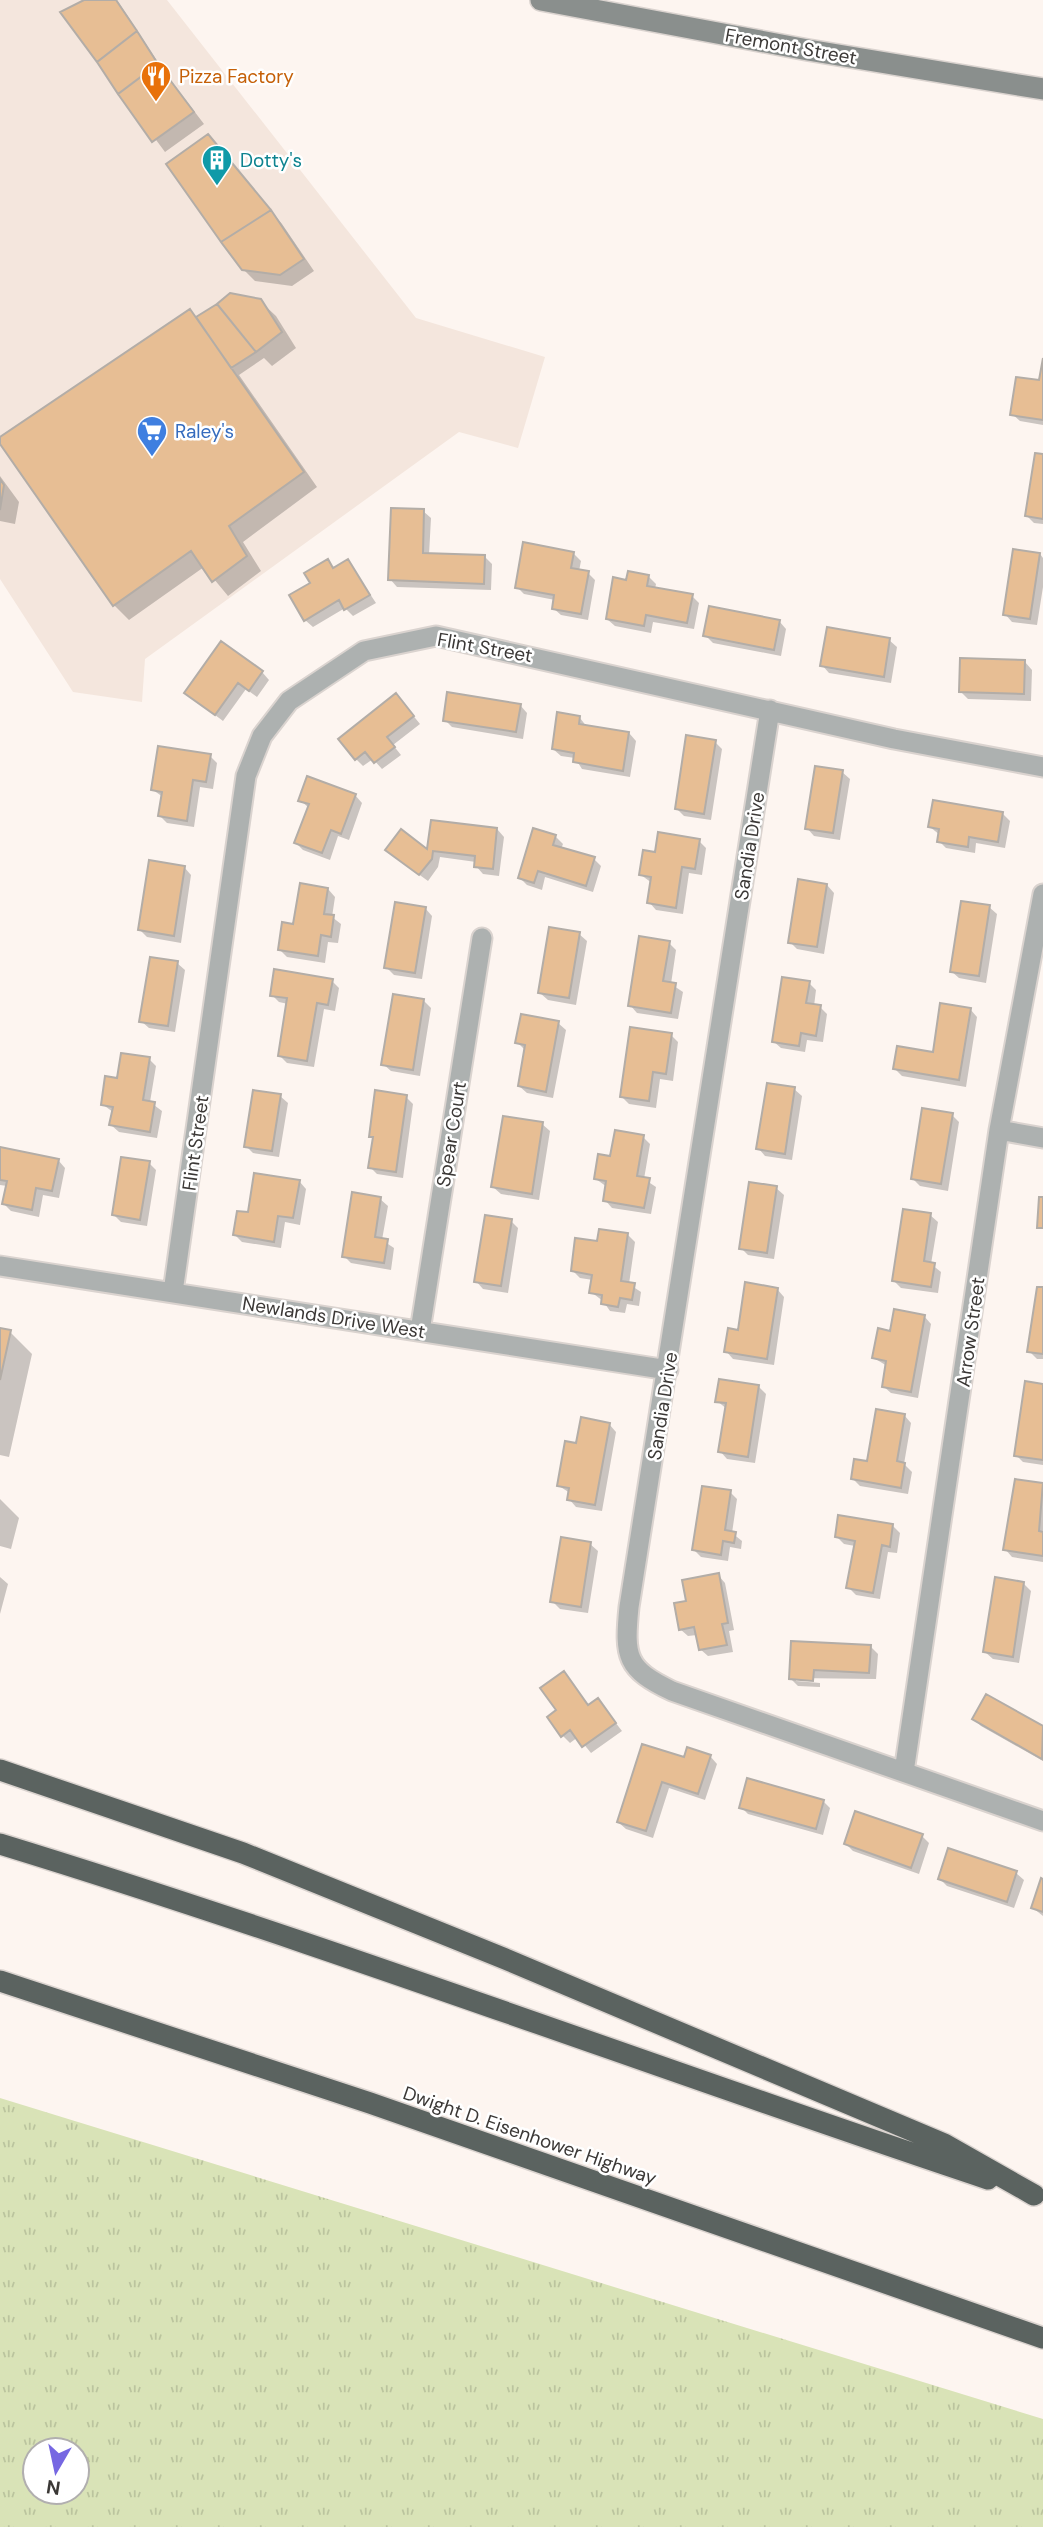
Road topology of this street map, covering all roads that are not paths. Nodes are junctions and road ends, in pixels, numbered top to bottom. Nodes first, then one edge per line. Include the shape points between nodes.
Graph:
1 (541, 0) edge
2 (1043, 89) edge
3 (770, 710) junction
4 (1043, 767) edge
5 (1043, 894) edge
6 (482, 938) dead end
7 (999, 1130) junction
8 (1043, 1138) edge
9 (0, 1266) edge
10 (173, 1292) junction
11 (420, 1331) junction
12 (668, 1370) junction
13 (0, 1770) edge
14 (904, 1772) junction
15 (1043, 1821) edge
16 (0, 1844) edge
17 (0, 1981) edge
18 (1039, 2196) edge
19 (1043, 2338) edge

1 - 2 street, Fremont Street
3 - 4 street, Flint Street
3 - 10 street, Flint Street via 436,636 364,651 289,701 262,736 246,776
3 - 12 street, Sandia Drive
5 - 7 street, Arrow Street
6 - 11 street, Spear Court
7 - 8 street
7 - 14 street, Arrow Street
9 - 10 street, Newlands Drive West
10 - 11 street, Newlands Drive West
11 - 12 street, Newlands Drive West
12 - 14 street, Sandia Drive via 629,1607 626,1647 630,1661 639,1674 672,1691
13 - 18 highway via 243,1853 503,1958 944,2144
14 - 15 street, Sandia Drive
16 - 18 highway via 433,1985
17 - 19 highway, Dwight D. Eisenhower Highway via 357,2099

